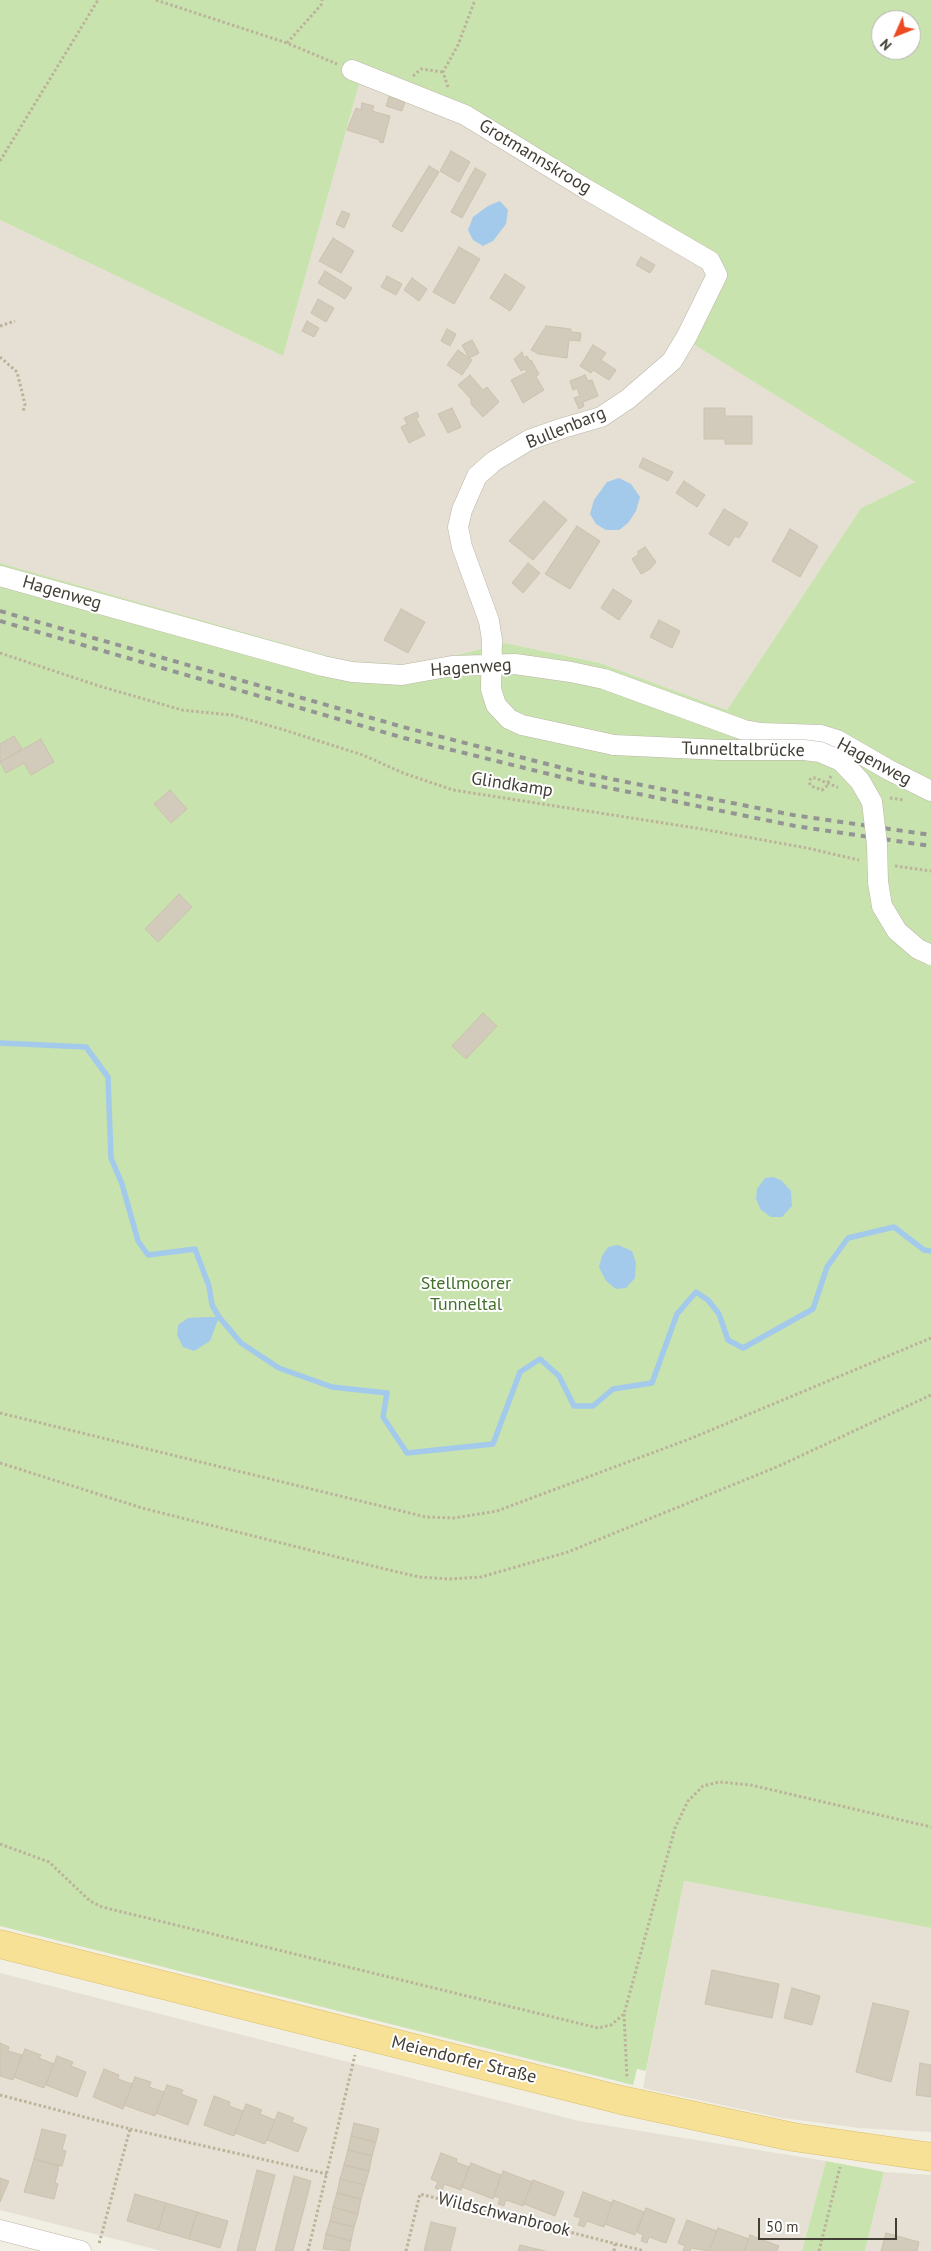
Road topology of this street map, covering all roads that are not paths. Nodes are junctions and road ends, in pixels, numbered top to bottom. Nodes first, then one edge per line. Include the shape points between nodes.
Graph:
1 (352, 70) road end
2 (710, 261) joint
3 (0, 576) edge
4 (492, 664) junction
5 (931, 791) edge
6 (931, 955) edge
7 (0, 1944) edge
8 (931, 2157) edge
9 (0, 2230) edge
10 (81, 2251) edge

1 - 2 street, Grotmannskroog via 466,115
2 - 4 street, Bullenbarg via 717,275 672,361 628,399 601,417 529,440 494,461 477,476 458,527 462,547 489,620
3 - 4 street, Hagenweg via 352,672 402,675 452,666
4 - 5 street, Hagenweg via 514,664 604,679 744,730 821,735 837,740
4 - 6 street, Tunneltalbrücke, bridge via 491,689 496,705 509,719 539,730 614,745 804,750 820,752 841,761 860,780 872,802 882,906 897,931 918,949
7 - 8 main road, Meiendorfer Straße via 621,2100 793,2137
9 - 10 street

